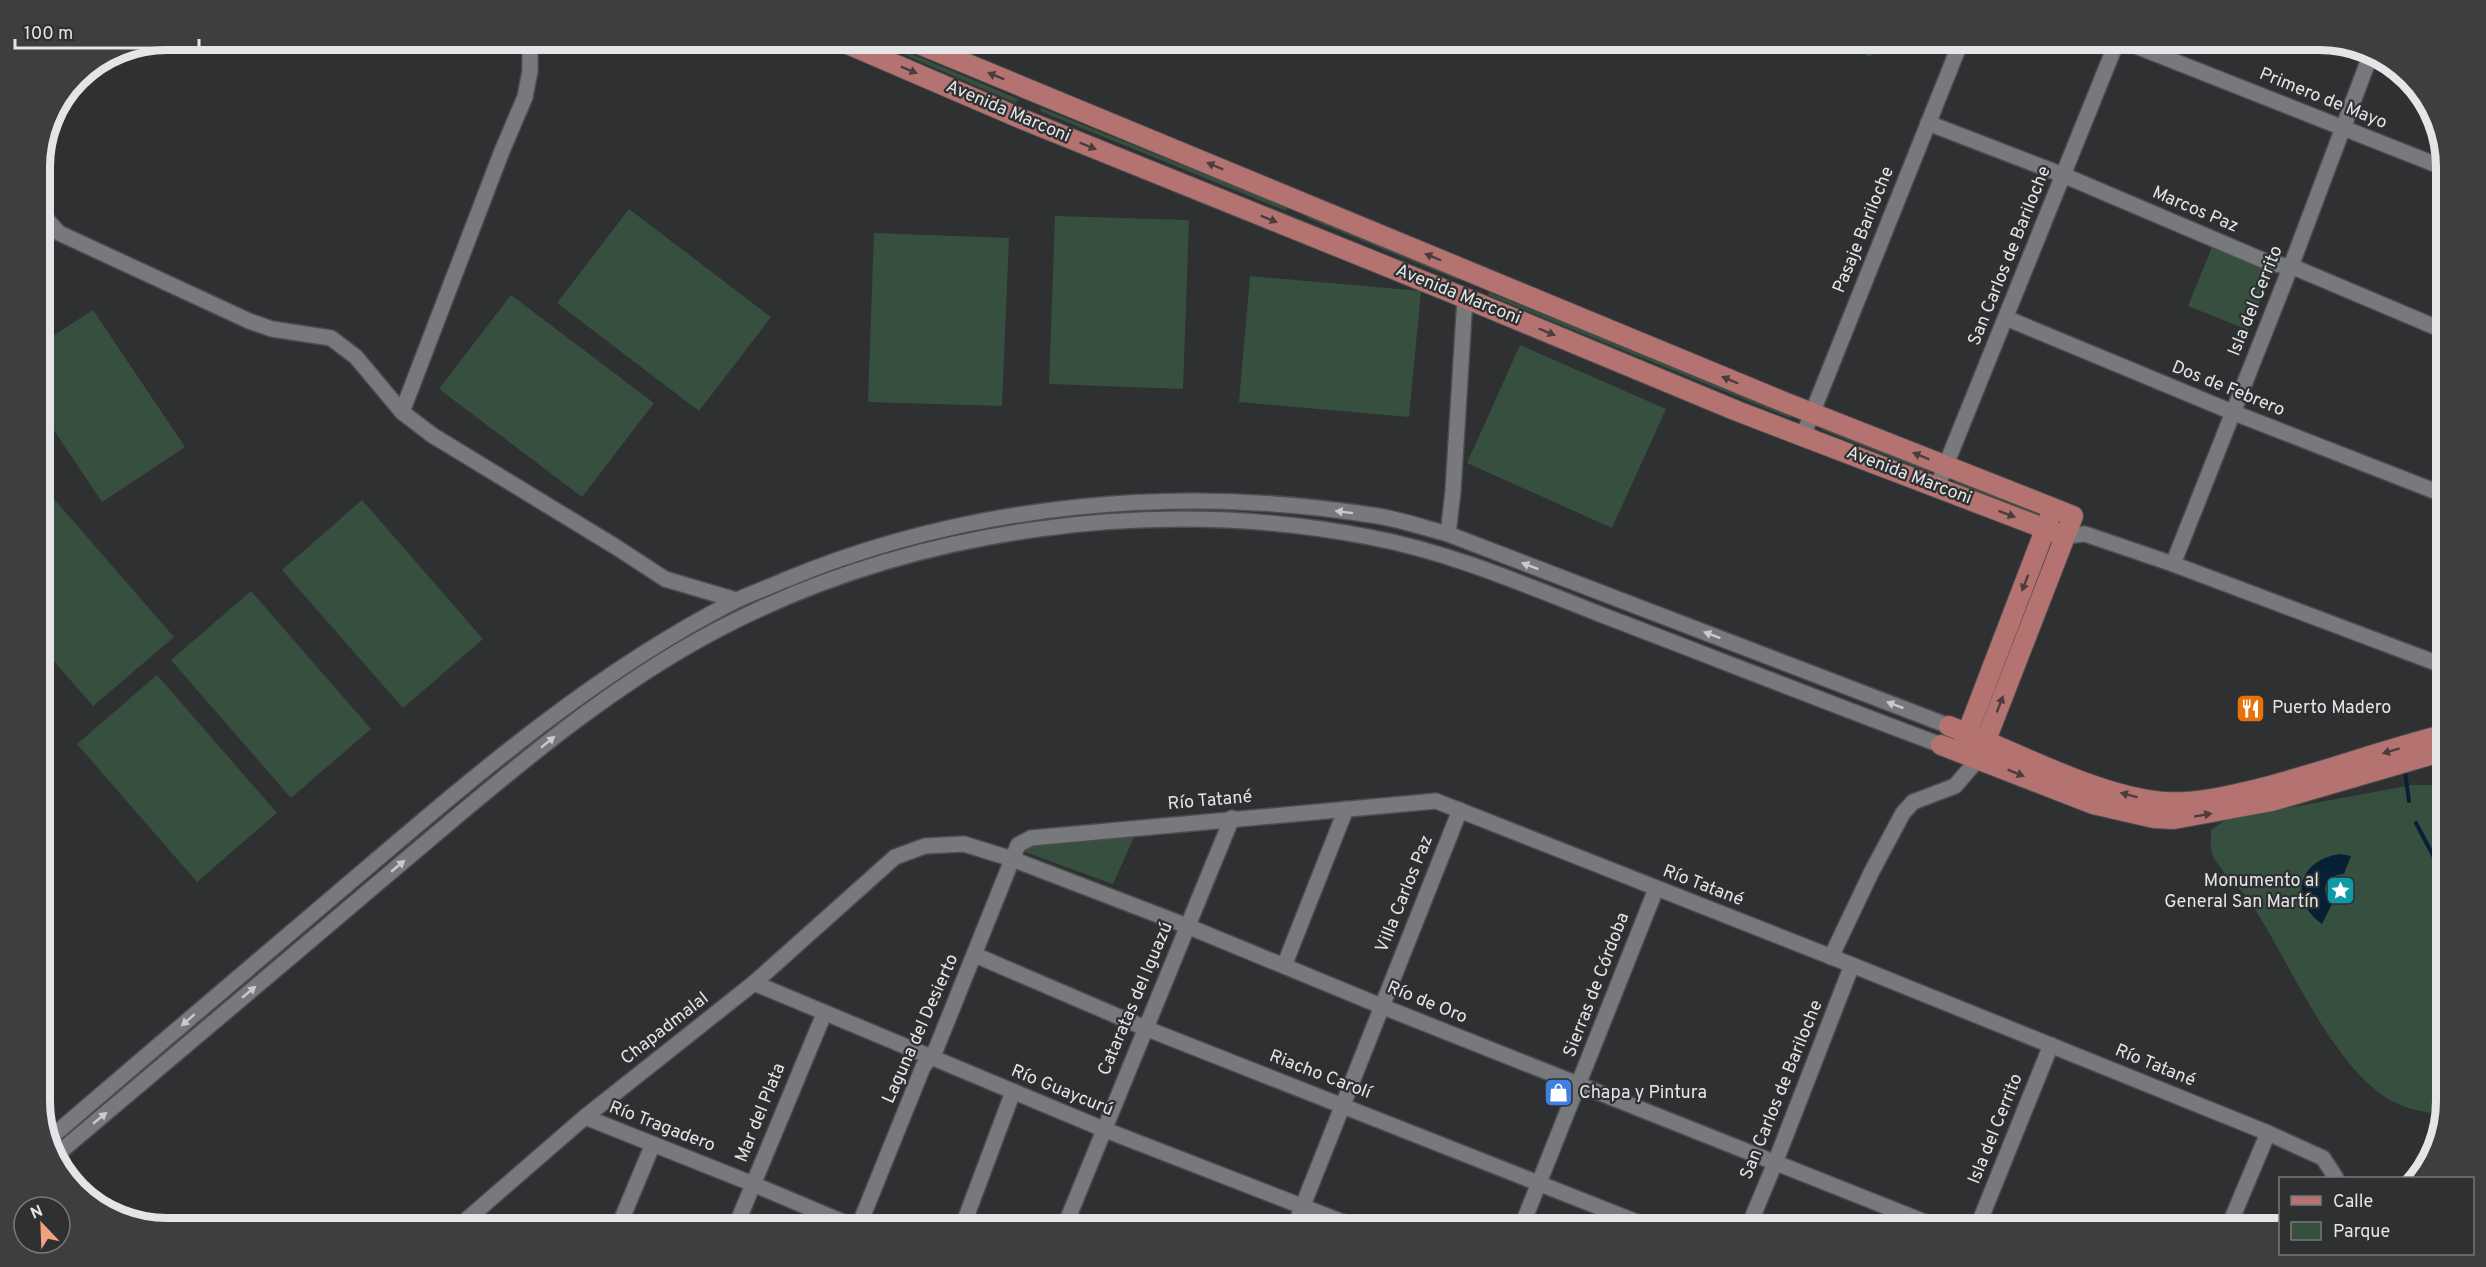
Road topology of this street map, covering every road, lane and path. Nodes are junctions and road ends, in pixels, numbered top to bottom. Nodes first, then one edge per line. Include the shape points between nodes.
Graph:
1 (530, 50) edge
2 (875, 50) edge
3 (933, 50) edge
4 (1958, 50) edge
5 (2114, 50) edge
6 (2146, 50) edge
7 (2368, 61) edge
8 (1031, 91) junction
9 (1022, 119) junction
10 (1928, 123) junction
11 (2344, 128) junction
12 (2436, 165) edge
13 (2063, 175) junction
14 (50, 224) edge
15 (2291, 266) junction
16 (1474, 274) junction
17 (1465, 298) junction
18 (2006, 318) junction
19 (2436, 327) edge
20 (402, 412) junction
21 (2232, 412) junction
22 (1812, 413) junction
23 (1803, 436) junction
24 (1946, 466) junction
25 (1937, 487) junction
26 (2436, 492) edge
27 (2054, 509) junction
28 (2073, 516) junction
29 (2045, 529) junction
30 (1448, 534) junction
31 (2085, 534) junction
32 (2064, 536) junction
33 (2173, 564) junction
34 (736, 600) junction
35 (2436, 663) edge
36 (1949, 726) joint
37 (2436, 737) edge
38 (1941, 745) joint
39 (1973, 746) junction
40 (2436, 753) edge
41 (1346, 809) junction
42 (1460, 810) junction
43 (1232, 818) junction
44 (1015, 852) junction
45 (895, 857) joint
46 (1656, 889) junction
47 (1187, 926) junction
48 (975, 955) junction
49 (1831, 957) junction
50 (1852, 965) junction
51 (1284, 966) junction
52 (754, 984) junction
53 (1381, 1006) junction
54 (824, 1014) junction
55 (1145, 1028) junction
56 (2051, 1045) junction
57 (930, 1057) junction
58 (1579, 1085) junction
59 (1013, 1092) junction
60 (1342, 1104) junction
61 (585, 1118) junction
62 (1103, 1129) junction
63 (2268, 1133) junction
64 (55, 1134) edge
65 (653, 1144) junction
66 (61, 1151) edge
67 (1775, 1163) junction
68 (2335, 1177) edge
69 (1538, 1183) junction
70 (753, 1184) junction
71 (1303, 1206) junction
72 (469, 1218) edge
73 (622, 1218) edge
74 (739, 1218) edge
75 (834, 1218) edge
76 (862, 1218) edge
77 (966, 1218) edge
78 (1068, 1218) edge
79 (1298, 1218) edge
80 (1333, 1218) edge
81 (1525, 1218) edge
82 (1627, 1218) edge
83 (1752, 1218) edge
84 (1915, 1218) edge
85 (1981, 1218) edge
86 (2232, 1218) edge

1 - 20 street via 525,97
2 -> 9 main road, Avenida Marconi
8 -> 3 main road, Avenida Marconi
4 - 10 street, Pasaje Bariloche
5 - 13 street, San Carlos de Bariloche
6 - 11 street, Primero de Mayo
7 - 11 street, Isla del Cerrito
8 - 9 main road
16 -> 8 main road, Avenida Marconi
9 -> 17 main road, Avenida Marconi
10 - 13 street, Marcos Paz
10 - 22 street, Pasaje Bariloche
11 - 12 street, Primero de Mayo
11 - 15 street, Isla del Cerrito
13 - 15 street, Marcos Paz via 2272,264
13 - 18 street, San Carlos de Bariloche
14 - 20 street via 59,233 249,321 272,329 330,338 356,357
15 - 19 street, Marcos Paz
15 - 21 street, Isla del Cerrito
16 - 17 main road
22 -> 16 main road, Avenida Marconi
17 -> 23 main road, Avenida Marconi
17 - 30 street
18 - 21 street, Dos de Febrero
18 - 24 street, San Carlos de Bariloche
20 - 34 street via 432,435 665,579
21 - 26 street, Dos de Febrero
21 - 33 street, Isla del Cerrito
22 - 23 street, Pasaje Bariloche
24 -> 22 main road, Avenida Marconi
23 - 25 main road, Avenida Marconi
24 - 25 street, San Carlos de Bariloche
24 - 27 main road, Avenida Marconi
25 -> 29 main road, Avenida Marconi
27 - 28 main road, Avenida Marconi
27 - 29 main road
28 - 31 street
28 - 32 main road
29 - 32 main road, Avenida Marconi
29 -> 39 main road
30 -> 34 street via 1382,517 1316,508 1243,503 1092,506 996,518 905,538 837,559
36 -> 30 street
31 - 32 street, Avenida Marconi
31 - 33 street, Avenida Marconi
39 -> 32 main road
33 - 35 street, Avenida Marconi
34 -> 64 street via 625,665 547,719
36 - 39 main road
37 -> 39 main road via 2270,786 2193,801 2164,802 2133,797
38 - 39 main road
66 -> 38 street via 475,801 632,680 746,615 832,580 912,554 1001,534 1094,522 1170,518 1241,520 1369,537 1459,560
39 -> 40 main road via 2093,804 2174,819 2272,801
39 - 49 street via 1955,786 1913,802 1903,813
41 - 42 street, Río Tatané via 1436,801
41 - 43 street, Río Tatané
41 - 51 street
42 - 46 street, Río Tatané
42 - 53 street, Villa Carlos Paz
43 - 44 street, Río Tatané via 1031,838
43 - 47 street, Cataratas del Iguazú
44 - 45 street, Río de Oro via 964,844 925,846
44 - 47 street, Río de Oro
44 - 48 street, Laguna del Desierto
45 - 52 street, Chapadmalal
46 - 49 street, Río Tatané
46 - 58 street, Sierras de Córdoba
47 - 51 street, Río de Oro
47 - 55 street, Cataratas del Iguazú
48 - 55 street, Riacho Carolí
48 - 57 street, Laguna del Desierto
49 - 50 street, Río Tatané
50 - 56 street, Río Tatané
50 - 67 street, San Carlos de Bariloche
51 - 53 street, Río de Oro
52 - 54 street, Río Guaycurú
52 - 61 street, Chapadmalal
53 - 58 street, Río de Oro
53 - 60 street, Villa Carlos Paz
54 - 57 street, Río Guaycurú
54 - 70 street, Mar del Plata
55 - 60 street, Riacho Carolí
55 - 62 street, Cataratas del Iguazú
56 - 63 street, Río Tatané
56 - 85 street, Isla del Cerrito
57 - 59 street, Río Guaycurú
57 - 76 street, Laguna del Desierto
58 - 67 street, Río de Oro
58 - 69 street, Sierras de Córdoba
59 - 62 street, Río Guaycurú
59 - 77 street
60 - 69 street, Riacho Carolí
60 - 71 street, Villa Carlos Paz
61 - 65 street, Río Tragadero
61 - 72 street, Chapadmalal
62 - 71 street, Río Guaycurú
62 - 78 street, Cataratas del Iguazú
63 - 68 street, Río Tatané via 2323,1158
63 - 86 street
65 - 70 street, Río Tragadero
65 - 73 street
67 - 83 street, San Carlos de Bariloche
67 - 84 street, Río de Oro
69 - 81 street, Sierras de Córdoba
69 - 82 street, Riacho Carolí
70 - 74 street, Mar del Plata
70 - 75 street, Río Tragadero
71 - 79 street, Villa Carlos Paz
71 - 80 street, Río Guaycurú

